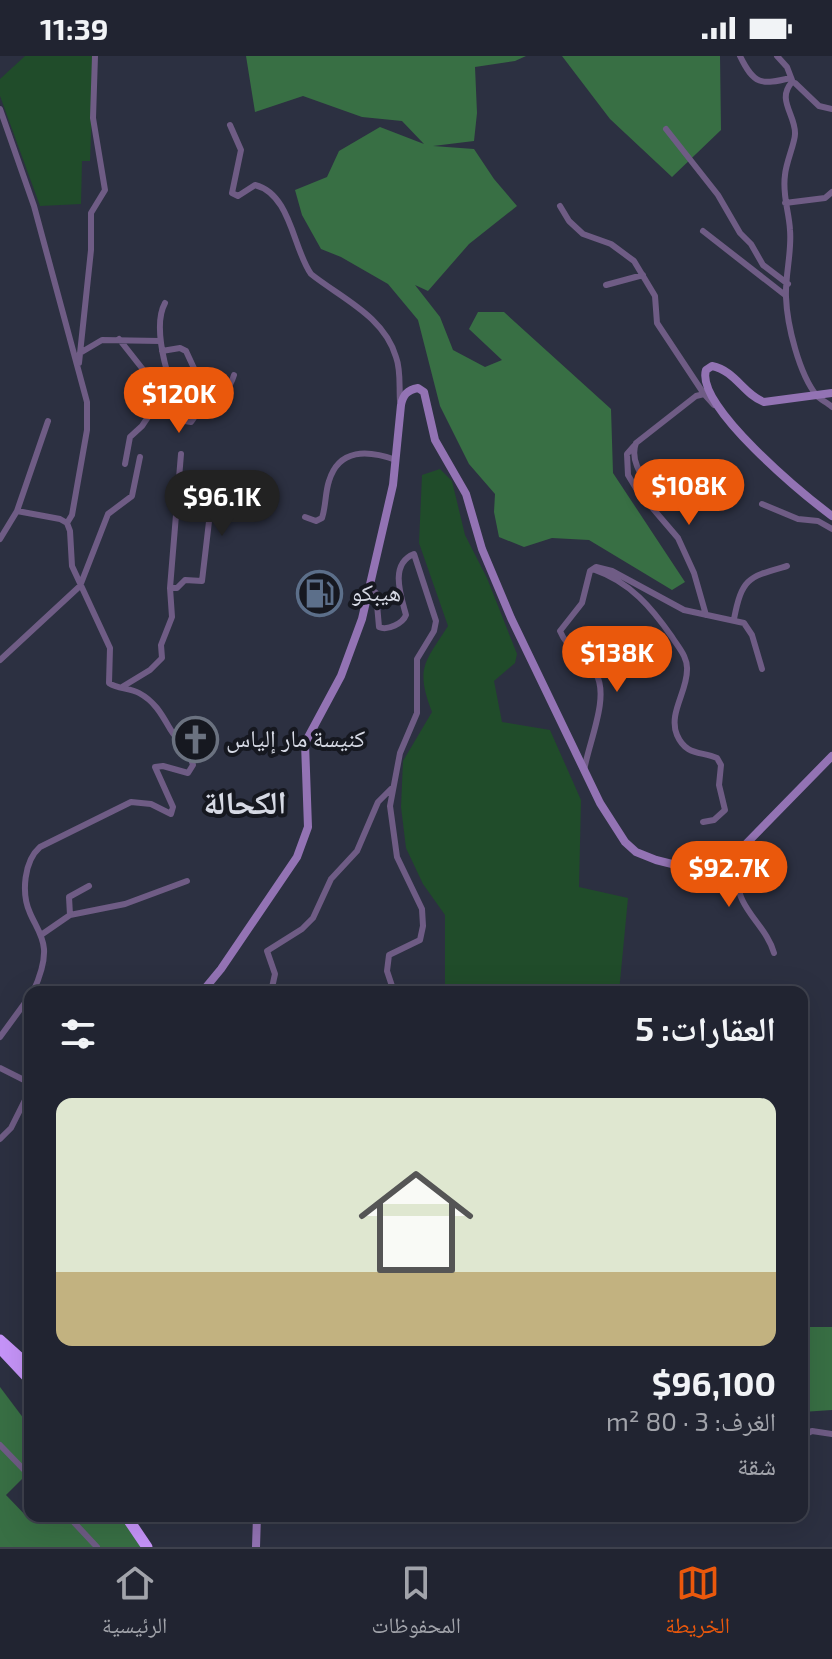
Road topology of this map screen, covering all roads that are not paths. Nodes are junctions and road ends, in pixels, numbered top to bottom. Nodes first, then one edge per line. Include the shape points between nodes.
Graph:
1 (95, 56) edge
2 (740, 56) edge
3 (777, 56) edge
4 (792, 80) junction
5 (0, 109) edge
6 (832, 109) edge
7 (230, 125) dead end
8 (666, 129) dead end
9 (832, 192) edge
10 (785, 203) junction
11 (560, 206) dead end
12 (703, 231) dead end
13 (643, 275) junction
14 (788, 284) junction
15 (606, 285) dead end
16 (786, 296) junction
17 (165, 303) dead end
18 (119, 339) junction
19 (160, 341) junction
20 (162, 351) junction
21 (80, 353) junction
22 (78, 367) junction
23 (234, 375) dead end
24 (832, 393) edge
25 (704, 394) junction
26 (817, 396) junction
27 (210, 403) junction
28 (401, 405) junction
29 (832, 407) edge
30 (727, 420) junction
31 (48, 421) dead end
32 (634, 446) junction
33 (181, 454) dead end
34 (140, 457) dead end
35 (396, 460) junction
36 (125, 464) dead end
37 (207, 492) dead end
38 (653, 493) dead end
39 (762, 504) dead end
40 (17, 511) junction
41 (832, 516) edge
42 (305, 517) dead end
43 (67, 523) junction
44 (832, 529) edge
45 (0, 539) edge
46 (787, 566) dead end
47 (591, 569) junction
48 (80, 586) junction
49 (170, 588) junction
50 (367, 599) junction
51 (706, 615) junction
52 (734, 619) junction
53 (0, 660) edge
54 (762, 669) dead end
55 (122, 687) junction
56 (832, 756) edge
57 (584, 771) junction
58 (391, 789) junction
59 (703, 822) dead end
60 (743, 847) junction
61 (187, 881) dead end
62 (89, 886) dead end
63 (70, 915) junction
64 (41, 935) junction
65 (774, 953) dead end
66 (35, 986) edge
67 (207, 986) edge
68 (272, 986) edge
69 (392, 986) edge
70 (24, 1004) edge
71 (0, 1037) edge
72 (0, 1068) edge
73 (24, 1080) edge
74 (24, 1102) edge
75 (0, 1139) edge
76 (0, 1340) edge
77 (0, 1348) edge
78 (24, 1362) edge
79 (24, 1374) edge
80 (808, 1433) edge
81 (832, 1434) edge
82 (0, 1445) edge
83 (24, 1470) edge
84 (74, 1522) edge
85 (130, 1522) edge
86 (137, 1522) edge
87 (257, 1522) edge
88 (97, 1547) edge
89 (147, 1547) edge
90 (153, 1547) edge
91 (256, 1547) edge

1 - 21 street via 93,118 105,190 91,213
2 - 4 street via 755,80
3 - 4 street
4 - 6 street via 819,106
4 - 10 street via 786,104 795,134 787,155
5 - 22 street via 34,206
7 - 28 street via 241,150 232,193 238,196 261,186 285,213 311,274 380,328 397,358
8 - 14 street via 718,195 763,265
9 - 10 street via 825,198
10 - 14 street via 790,229
11 - 13 street via 576,228 621,250
12 - 16 street
13 - 15 street
13 - 25 street via 657,302 657,323
14 - 16 street
16 - 26 street via 797,357
17 - 19 street
18 - 19 street
18 - 21 street via 97,342
18 - 36 street via 145,372 151,398 150,414 130,437
19 - 20 street
20 - 27 street via 186,351
20 - 27 street via 185,421 191,422
21 - 22 street
22 - 43 street via 88,421
23 - 27 street via 225,392
24 - 26 main road
25 - 30 street
25 - 32 street
26 - 29 street
26 - 30 main road via 760,401 727,371 712,366 704,380
28 - 35 main road
28 - 57 main road via 412,389 424,392 435,440 466,494 511,618
30 - 41 main road
31 - 40 street
32 - 38 street via 638,469
32 - 51 street via 627,454 628,475 678,538
33 - 49 street
34 - 48 street via 132,496 108,514
35 - 42 street via 378,453 345,457 330,478 322,518
35 - 50 main road
37 - 49 street via 210,513 202,581 185,580
39 - 44 street
40 - 43 street
40 - 45 street
43 - 48 street
46 - 52 street via 748,579
47 - 51 street via 612,571 679,608
47 - 57 street via 582,603 560,631 600,682 602,696
47 - 59 street via 636,593 686,659 674,723 677,737 692,752 717,758 725,806 719,817
48 - 53 street
48 - 55 street via 110,648 109,683
49 - 55 street via 172,617 161,645 162,658
50 - 58 street via 375,590 382,629 404,620 398,580 408,556 414,554 436,621 417,659 417,713
50 - 67 main road via 348,661 305,743 308,827 301,851
51 - 52 street
52 - 54 street via 749,628
55 - 64 street via 144,695 162,713 192,758 192,768 188,773 155,767 173,807 171,814 131,802 32,853 26,899
56 - 60 main road
57 - 60 main road via 636,852 699,869 724,862
58 - 68 street via 377,804 360,846 331,879 313,918 267,951 275,974
58 - 69 street via 396,853 423,918 416,944 389,955
60 - 65 street via 746,857 738,876 742,901 764,929
61 - 63 street via 125,904
62 - 63 street via 69,897
63 - 64 street
64 - 66 street via 44,953
70 - 71 street
72 - 73 street
74 - 75 street
76 - 78 highway
77 - 79 highway
80 - 81 street
82 - 83 street
84 - 88 street
85 - 89 highway
86 - 90 highway
87 - 91 main road

